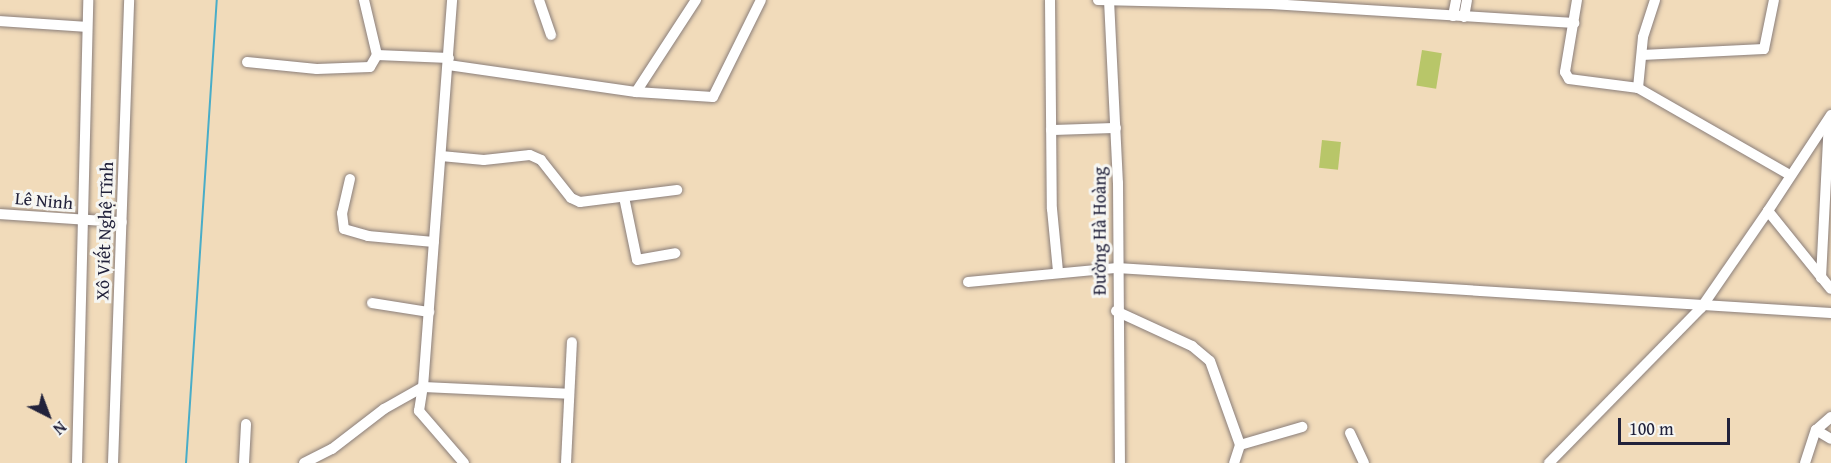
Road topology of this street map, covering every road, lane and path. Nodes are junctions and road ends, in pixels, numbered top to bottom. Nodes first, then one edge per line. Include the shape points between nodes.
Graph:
1 (88, 0) edge
2 (129, 0) edge
3 (364, 0) edge
4 (452, 0) edge
5 (539, 0) edge
6 (696, 0) edge
7 (761, 0) edge
8 (1050, 0) edge
9 (1105, 0) edge
10 (1456, 0) edge
11 (1467, 0) edge
12 (1577, 0) edge
13 (1655, 0) edge
14 (1774, 0) edge
15 (1313, 3) edge
16 (1459, 16) junction
17 (0, 21) edge
18 (1574, 23) junction
19 (87, 27) junction
20 (551, 35) dead end
21 (377, 55) junction
22 (1642, 55) junction
23 (449, 61) junction
24 (247, 62) dead end
25 (1638, 88) junction
26 (636, 92) junction
27 (1830, 118) edge
28 (1116, 128) junction
29 (1051, 130) junction
30 (441, 156) junction
31 (1830, 162) edge
32 (1790, 175) junction
33 (350, 178) dead end
34 (677, 190) dead end
35 (624, 197) junction
36 (1768, 211) junction
37 (1827, 212) edge
38 (0, 214) edge
39 (85, 221) junction
40 (122, 222) junction
41 (434, 242) junction
42 (675, 253) dead end
43 (1826, 258) edge
44 (1117, 268) junction
45 (1058, 271) junction
46 (1821, 278) junction
47 (968, 282) dead end
48 (1831, 289) edge
49 (1705, 302) junction
50 (372, 303) dead end
51 (1116, 311) junction
52 (429, 312) junction
53 (1831, 313) edge
54 (572, 342) dead end
55 (423, 387) junction
56 (569, 394) junction
57 (1831, 417) edge
58 (246, 424) dead end
59 (1302, 427) dead end
60 (1816, 430) junction
61 (1350, 433) dead end
62 (1831, 439) edge
63 (1240, 445) junction
64 (77, 463) edge
65 (113, 463) edge
66 (244, 463) edge
67 (304, 463) edge
68 (464, 463) edge
69 (566, 463) edge
70 (1120, 463) edge
71 (1234, 463) edge
72 (1364, 463) edge
73 (1549, 463) edge
74 (1805, 463) edge

1 - 19 street, Xô Viết Nghệ Tĩnh
2 - 40 street, Xô Viết Nghệ Tĩnh
3 - 21 street
4 - 23 street
5 - 20 street
6 - 26 street
7 - 26 street via 713,97
8 - 29 street
9 - 15 street
9 - 28 street, Đường Hà Hoàng
10 - 16 street
11 - 16 street
12 - 18 street
13 - 22 street via 1645,26
14 - 22 street via 1764,49
15 - 16 street
16 - 18 street
17 - 19 street
18 - 25 street via 1565,72 1569,79
19 - 39 street, Xô Viết Nghệ Tĩnh
21 - 23 street
21 - 24 street via 370,67 357,68 317,69
22 - 25 street
23 - 26 street
23 - 30 street
25 - 32 street
27 - 31 street
27 - 32 street
28 - 29 street
28 - 44 street, Đường Hà Hoàng
29 - 45 street
30 - 35 street via 484,160 530,155 541,160 575,201
30 - 41 street
31 - 37 street
32 - 36 street
33 - 41 street via 342,213 344,229 374,237
34 - 35 street
35 - 42 street via 637,260
36 - 46 street
36 - 49 street
37 - 43 street
38 - 39 street, Lê Ninh
39 - 40 street, Lê Ninh
39 - 64 street, Xô Viết Nghệ Tĩnh
40 - 65 street, Xô Viết Nghệ Tĩnh
41 - 52 street
43 - 46 street
44 - 45 street
44 - 49 street
44 - 51 street, Đường Hà Hoàng
45 - 47 street via 1015,280
46 - 48 street
49 - 53 street
49 - 73 street
50 - 52 street
51 - 63 street via 1192,346 1210,361
51 - 70 street, Đường Hà Hoàng
52 - 55 street
54 - 56 street
55 - 56 street
55 - 67 street
55 - 68 street via 419,411
56 - 69 street
57 - 60 street
58 - 66 street
59 - 63 street
60 - 62 street
60 - 74 street
61 - 72 street
63 - 71 street

